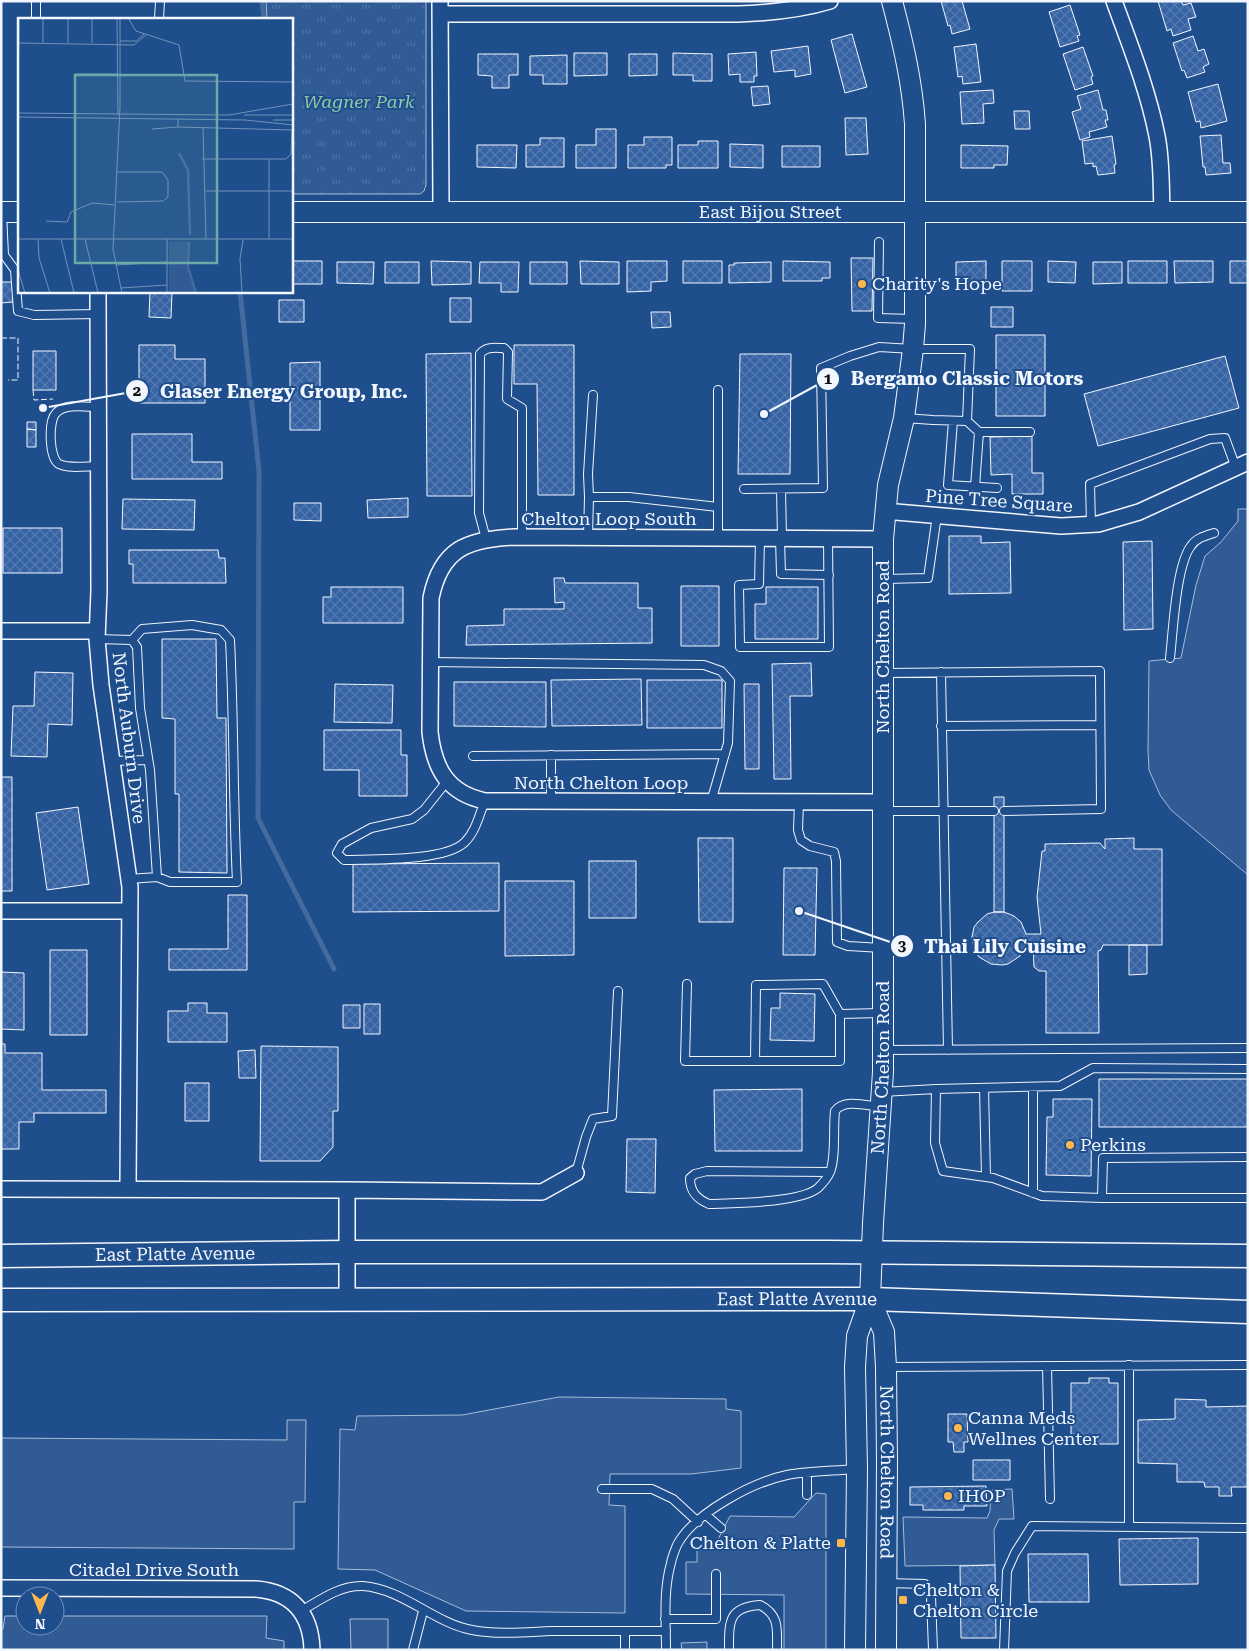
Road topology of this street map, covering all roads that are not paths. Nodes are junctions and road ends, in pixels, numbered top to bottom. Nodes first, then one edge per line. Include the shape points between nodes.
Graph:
1 (36, 1) edge
2 (160, 1) edge
3 (830, 1) edge
4 (892, 1) edge
5 (1114, 1) edge
6 (440, 8) edge
7 (36, 18) edge
8 (159, 18) edge
9 (441, 211) junction
10 (915, 211) junction
11 (2, 212) edge
12 (18, 212) edge
13 (292, 212) edge
14 (1162, 212) junction
15 (1248, 212) edge
16 (879, 242) dead end
17 (17, 270) edge
18 (98, 292) edge
19 (98, 314) junction
20 (915, 319) junction
21 (913, 348) junction
22 (718, 390) dead end
23 (594, 394) dead end
24 (98, 407) junction
25 (904, 418) junction
26 (953, 421) junction
27 (967, 421) junction
28 (979, 432) junction
29 (1030, 432) dead end
30 (1242, 465) edge
31 (98, 466) junction
32 (975, 487) junction
33 (997, 488) dead end
34 (744, 489) dead end
35 (781, 489) junction
36 (589, 497) junction
37 (718, 507) junction
38 (884, 510) junction
39 (937, 514) junction
40 (1091, 524) junction
41 (1214, 534) dead end
42 (522, 537) junction
43 (588, 537) junction
44 (718, 538) junction
45 (486, 539) junction
46 (760, 539) junction
47 (781, 539) junction
48 (828, 539) junction
49 (882, 539) junction
50 (829, 575) junction
51 (882, 579) junction
52 (1, 631) edge
53 (97, 635) junction
54 (132, 640) junction
55 (1170, 658) dead end
56 (430, 662) junction
57 (941, 672) junction
58 (883, 673) junction
59 (1100, 725) junction
60 (941, 726) junction
61 (725, 754) junction
62 (551, 755) junction
63 (474, 756) dead end
64 (148, 760) junction
65 (112, 762) junction
66 (448, 780) junction
67 (485, 801) junction
68 (551, 802) junction
69 (710, 802) junction
70 (799, 802) junction
71 (883, 806) junction
72 (1004, 811) dead end
73 (942, 812) junction
74 (994, 812) dead end
75 (157, 877) junction
76 (129, 879) junction
77 (1, 911) edge
78 (130, 911) junction
79 (883, 948) junction
80 (687, 984) dead end
81 (618, 991) dead end
82 (883, 1013) junction
83 (840, 1014) junction
84 (1248, 1048) edge
85 (883, 1050) junction
86 (948, 1050) junction
87 (755, 1061) junction
88 (1248, 1069) edge
89 (1033, 1087) junction
90 (984, 1088) junction
91 (936, 1089) junction
92 (882, 1100) junction
93 (1248, 1157) edge
94 (830, 1172) junction
95 (576, 1173) joint
96 (986, 1177) junction
97 (1, 1189) edge
98 (128, 1189) junction
99 (347, 1190) junction
100 (1033, 1193) junction
101 (1102, 1198) junction
102 (1248, 1198) edge
103 (347, 1252) junction
104 (871, 1252) junction
105 (1, 1256) edge
106 (1248, 1256) edge
107 (870, 1299) junction
108 (1, 1300) edge
109 (347, 1300) junction
110 (1248, 1312) edge
111 (1248, 1365) edge
112 (886, 1366) junction
113 (1047, 1366) junction
114 (1129, 1366) junction
115 (857, 1469) junction
116 (807, 1473) junction
117 (602, 1489) dead end
118 (807, 1495) dead end
119 (1050, 1499) dead end
120 (706, 1515) junction
121 (698, 1522) junction
122 (1129, 1527) junction
123 (721, 1528) dead end
124 (1248, 1528) edge
125 (716, 1574) dead end
126 (886, 1583) junction
127 (1, 1588) edge
128 (301, 1611) junction
129 (423, 1611) junction
130 (665, 1619) junction
131 (625, 1631) junction
132 (666, 1631) junction
133 (312, 1650) edge
134 (413, 1650) edge
135 (625, 1650) edge
136 (666, 1650) edge
137 (729, 1650) edge
138 (777, 1650) edge
139 (855, 1650) edge
140 (886, 1650) edge
141 (933, 1650) edge
142 (1004, 1650) edge

1 - 7 lane
2 - 8 lane
3 - 6 street via 768,13 738,14
4 - 10 main road, North Chelton Road via 913,91
5 - 14 street via 1145,88 1157,135
6 - 9 street
9 - 10 main road, East Bijou Street
9 - 13 main road, East Bijou Street
10 - 14 main road, East Bijou Street
10 - 20 main road, North Chelton Road
11 - 12 main road
11 - 17 lane via 4,255
14 - 15 main road, East Bijou Street
16 - 20 lane via 878,318
17 - 19 lane via 18,311 34,315
18 - 19 street, North Auburn Drive
19 - 24 street, North Auburn Drive
20 - 21 main road, North Chelton Road
21 - 25 main road, North Chelton Road
21 - 27 lane via 970,348
21 - 35 lane via 879,347 821,368 823,488
22 - 37 lane
23 - 36 lane
24 - 31 street, North Auburn Drive
24 - 31 lane via 64,408 52,421 52,453 57,463
25 - 26 lane
25 - 38 main road, North Chelton Road
26 - 27 lane
26 - 32 lane via 948,485
27 - 28 lane
28 - 29 lane
28 - 32 lane
30 - 40 street, Pine Tree Square via 1139,512
30 - 40 lane via 1225,438 1210,439 1090,484
31 - 53 street, North Auburn Drive
32 - 33 lane
34 - 35 lane
35 - 47 lane
36 - 37 lane via 629,497
36 - 43 lane
37 - 44 lane
38 - 39 street, Pine Tree Square
38 - 49 main road, North Chelton Road
39 - 40 street, Pine Tree Square via 1061,526
39 - 51 lane via 928,578
41 - 55 lane via 1204,536 1189,547 1184,560
42 - 43 street, Chelton Loop South
42 - 45 street, Chelton Loop South
42 - 45 lane via 522,408 507,399 508,352 504,348 489,348 480,354 479,513
43 - 44 street, Chelton Loop South
44 - 46 street, Chelton Loop South
45 - 56 street, Chelton Loop South via 450,555 434,581
46 - 47 street, Chelton Loop South
46 - 50 lane via 759,584 739,585 740,647 830,647
47 - 48 street, Chelton Loop South
47 - 50 lane via 781,574
48 - 49 street, Chelton Loop South
48 - 50 lane
49 - 51 main road, North Chelton Road
51 - 58 main road, North Chelton Road
52 - 53 street
53 - 54 lane
53 - 65 street, North Auburn Drive
54 - 64 lane via 136,647
54 - 75 lane via 142,629 192,625 221,630 230,640 237,882 170,882
56 - 61 lane via 704,665 720,671 730,681
56 - 66 street, North Chelton Loop via 432,746 436,761
57 - 58 lane
57 - 59 lane via 1100,671
57 - 60 lane
58 - 71 main road, North Chelton Road
59 - 60 lane
59 - 72 lane via 1101,809
60 - 73 lane
61 - 62 lane
61 - 69 lane
62 - 63 lane
62 - 68 lane
64 - 65 lane
64 - 75 lane
65 - 76 street, North Auburn Drive
66 - 67 street, North Chelton Loop via 460,793
66 - 67 lane via 412,820 371,828 342,844 337,853 344,860 422,857 446,852 464,844 473,832
67 - 68 street, North Chelton Loop
68 - 69 street, North Chelton Loop
69 - 70 street, North Chelton Loop
70 - 71 street, North Chelton Loop
70 - 79 lane via 801,840 810,846 834,852 837,942 848,946
71 - 73 lane
71 - 79 main road, North Chelton Road
73 - 74 lane
73 - 86 lane
75 - 76 lane
76 - 78 street, North Auburn Drive
77 - 78 street
78 - 98 street, North Auburn Drive
79 - 82 main road, North Chelton Road
80 - 87 lane via 685,1061
81 - 95 lane via 612,1116 593,1119
82 - 83 lane
82 - 85 main road, North Chelton Road
83 - 87 lane via 840,1061
83 - 87 lane via 823,984 756,985
84 - 86 lane
85 - 86 lane
85 - 92 main road, North Chelton Road
88 - 89 lane via 1093,1068 1060,1086
89 - 90 lane
89 - 100 lane
90 - 91 lane
90 - 96 lane
91 - 92 lane
91 - 96 lane via 935,1143 943,1172
92 - 94 lane via 837,1108
92 - 104 main road, North Chelton Road
93 - 101 lane via 1104,1158
94 - 94 lane via 706,1171 690,1178 690,1184 700,1201 709,1204 786,1198 818,1188
95 - 99 street via 542,1192
96 - 100 lane
97 - 98 street
98 - 99 street
99 - 103 street
100 - 101 lane
101 - 102 lane
103 - 104 main road, East Platte Avenue
103 - 105 main road, East Platte Avenue
103 - 109 street
104 - 106 main road, East Platte Avenue
104 - 107 main road, North Chelton Road
107 - 109 main road, East Platte Avenue
107 - 110 main road, East Platte Avenue
107 - 112 main road, North Chelton Road via 884,1332
107 - 115 main road, North Chelton Road via 857,1336 854,1366
108 - 109 main road, East Platte Avenue
111 - 114 lane
112 - 113 lane
112 - 126 main road, North Chelton Road
113 - 114 lane
113 - 119 lane
114 - 122 lane
115 - 116 lane
115 - 139 main road, North Chelton Road
116 - 118 lane
116 - 120 lane via 768,1480 716,1506
117 - 121 lane via 652,1490 673,1499
120 - 121 lane
120 - 123 lane
121 - 130 lane via 678,1544 671,1563
122 - 124 lane
122 - 142 lane via 1032,1526 1007,1571
125 - 130 lane via 716,1619
126 - 140 main road, North Chelton Road
126 - 141 lane via 925,1584 929,1589
127 - 128 street, Citadel Drive South via 256,1589 281,1594
128 - 129 lane via 333,1592 362,1586 391,1594
128 - 133 street via 308,1622
129 - 131 lane via 473,1630
129 - 134 lane
130 - 132 lane
131 - 132 lane
131 - 135 lane
132 - 136 lane
137 - 138 lane via 729,1630 736,1612 742,1607 760,1605 773,1614 776,1621

